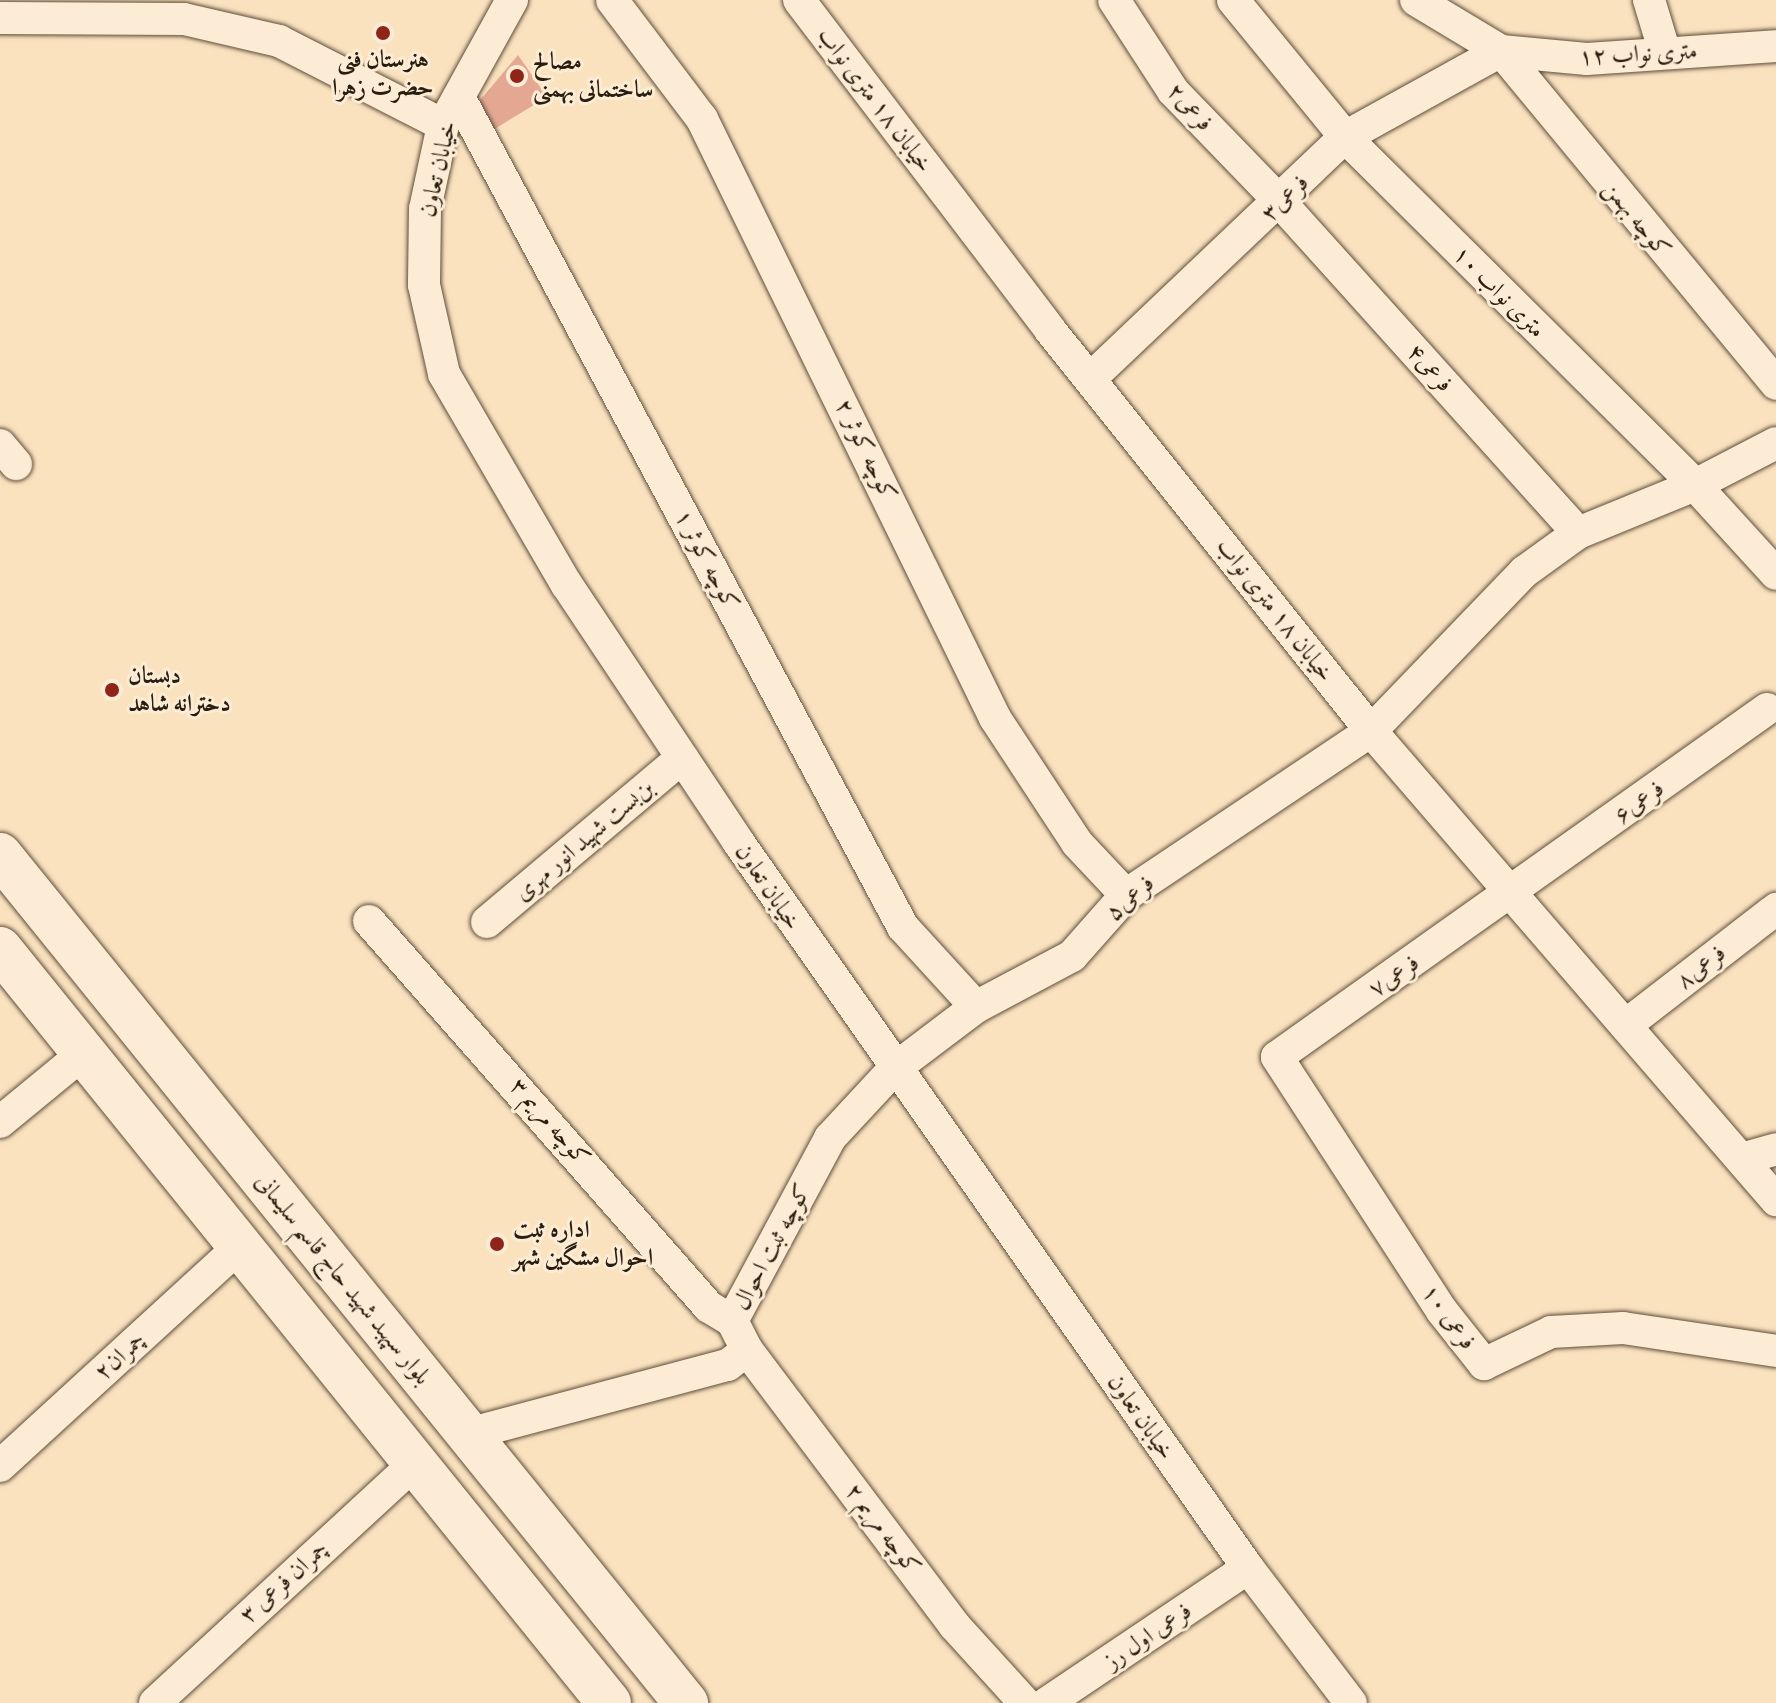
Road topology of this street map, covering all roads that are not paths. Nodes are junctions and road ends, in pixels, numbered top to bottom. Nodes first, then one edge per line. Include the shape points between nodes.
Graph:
1 (512, 0) edge
2 (612, 0) edge
3 (799, 0) edge
4 (1114, 0) edge
5 (1233, 0) edge
6 (1416, 0) edge
7 (1649, 0) edge
8 (0, 18) edge
9 (1776, 46) edge
10 (1501, 51) junction
11 (1665, 53) junction
12 (459, 97) junction
13 (443, 125) junction
14 (1345, 137) junction
15 (1281, 203) junction
16 (1092, 377) junction
17 (1776, 384) edge
18 (1776, 443) edge
19 (1695, 485) junction
20 (1578, 533) junction
21 (1776, 574) edge
22 (1767, 709) dead end
23 (1371, 731) junction
24 (682, 758) junction
25 (0, 855) edge
26 (1511, 894) junction
27 (1126, 895) junction
28 (1776, 909) edge
29 (369, 921) dead end
30 (487, 922) dead end
31 (0, 949) edge
32 (976, 1007) junction
33 (1626, 1025) junction
34 (84, 1053) junction
35 (1277, 1057) joint
36 (894, 1069) junction
37 (0, 1122) edge
38 (1776, 1149) edge
39 (1742, 1159) junction
40 (1776, 1200) edge
41 (240, 1246) junction
42 (732, 1321) junction
43 (747, 1350) junction
44 (1776, 1351) edge
45 (468, 1434) junction
46 (415, 1463) junction
47 (0, 1466) edge
48 (1248, 1568) junction
49 (601, 1700) edge
50 (155, 1703) edge
51 (686, 1703) edge
52 (1025, 1703) edge
53 (1047, 1703) edge
54 (1351, 1703) edge

1 - 12 street, خیابان تعاون
2 - 27 street, کوچه کوثر ۲ via 702,119 995,718 1077,843
3 - 16 street, خیابان ۱۸ متری نواب
4 - 15 street, فرعی۲ via 1173,91
5 - 14 street, ۱۰ متری نواب
6 - 10 street
7 - 11 street
8 - 13 street via 184,19 279,41
9 - 11 street, ۱۲ متری نواب
10 - 11 street, ۱۲ متری نواب via 1587,59
10 - 14 street, فرعی۳
10 - 17 street, کوچه بهمن
12 - 13 street, خیابان تعاون
12 - 32 street, کوچه کوثر ۱ via 903,927
13 - 24 street, خیابان تعاون via 425,209 424,285 444,374 567,585
14 - 15 street, فرعی۳
14 - 19 street, ۱۰ متری نواب
15 - 16 street, فرعی۳
15 - 20 street, فرعی۴
16 - 23 street, خیابان ۱۸ متری نواب
18 - 19 street
19 - 20 street
19 - 21 street, ۱۰ متری نواب
20 - 23 street via 1524,572
22 - 26 street, فرعی۶
23 - 26 street, خیابان ۱۸ متری نواب
23 - 27 street, فرعی۵
24 - 30 street, بن‌بست شهید انور مهری
24 - 36 street, خیابان تعاون
25 - 45 main road, بلوار سپهبد شهید حاج قاسم سلیمانی
26 - 33 street, خیابان ۱۸ متری نواب
26 - 35 street, فرعی۷
27 - 32 street, فرعی۵ via 1072,956
28 - 33 street, فرعی۸
29 - 42 street, کوچه مریم ۳ via 709,1307
31 - 34 main road
32 - 36 street, فرعی۵
33 - 39 street, خیابان ۱۸ متری نواب
34 - 37 street
34 - 41 main road
35 - 44 street, فرعی ۱۰ via 1442,1311 1484,1364 1551,1332 1623,1328
36 - 42 street, کوچه ثبت احوال via 830,1138
36 - 48 street, خیابان تعاون
38 - 39 street
39 - 40 street, خیابان ۱۸ متری نواب
41 - 46 main road
41 - 47 street, چمران۲
42 - 43 street, کوچه ثبت احوال
43 - 45 street, کوچه ثبت احوال via 728,1365
43 - 52 street, کوچه مریم ۲ via 954,1625
45 - 51 main road, بلوار سپهبد شهید حاج قاسم سلیمانی
46 - 49 main road
46 - 50 street, چمران فرعی ۳
48 - 53 street, فرعی اول رز
48 - 54 street, خیابان تعاون

